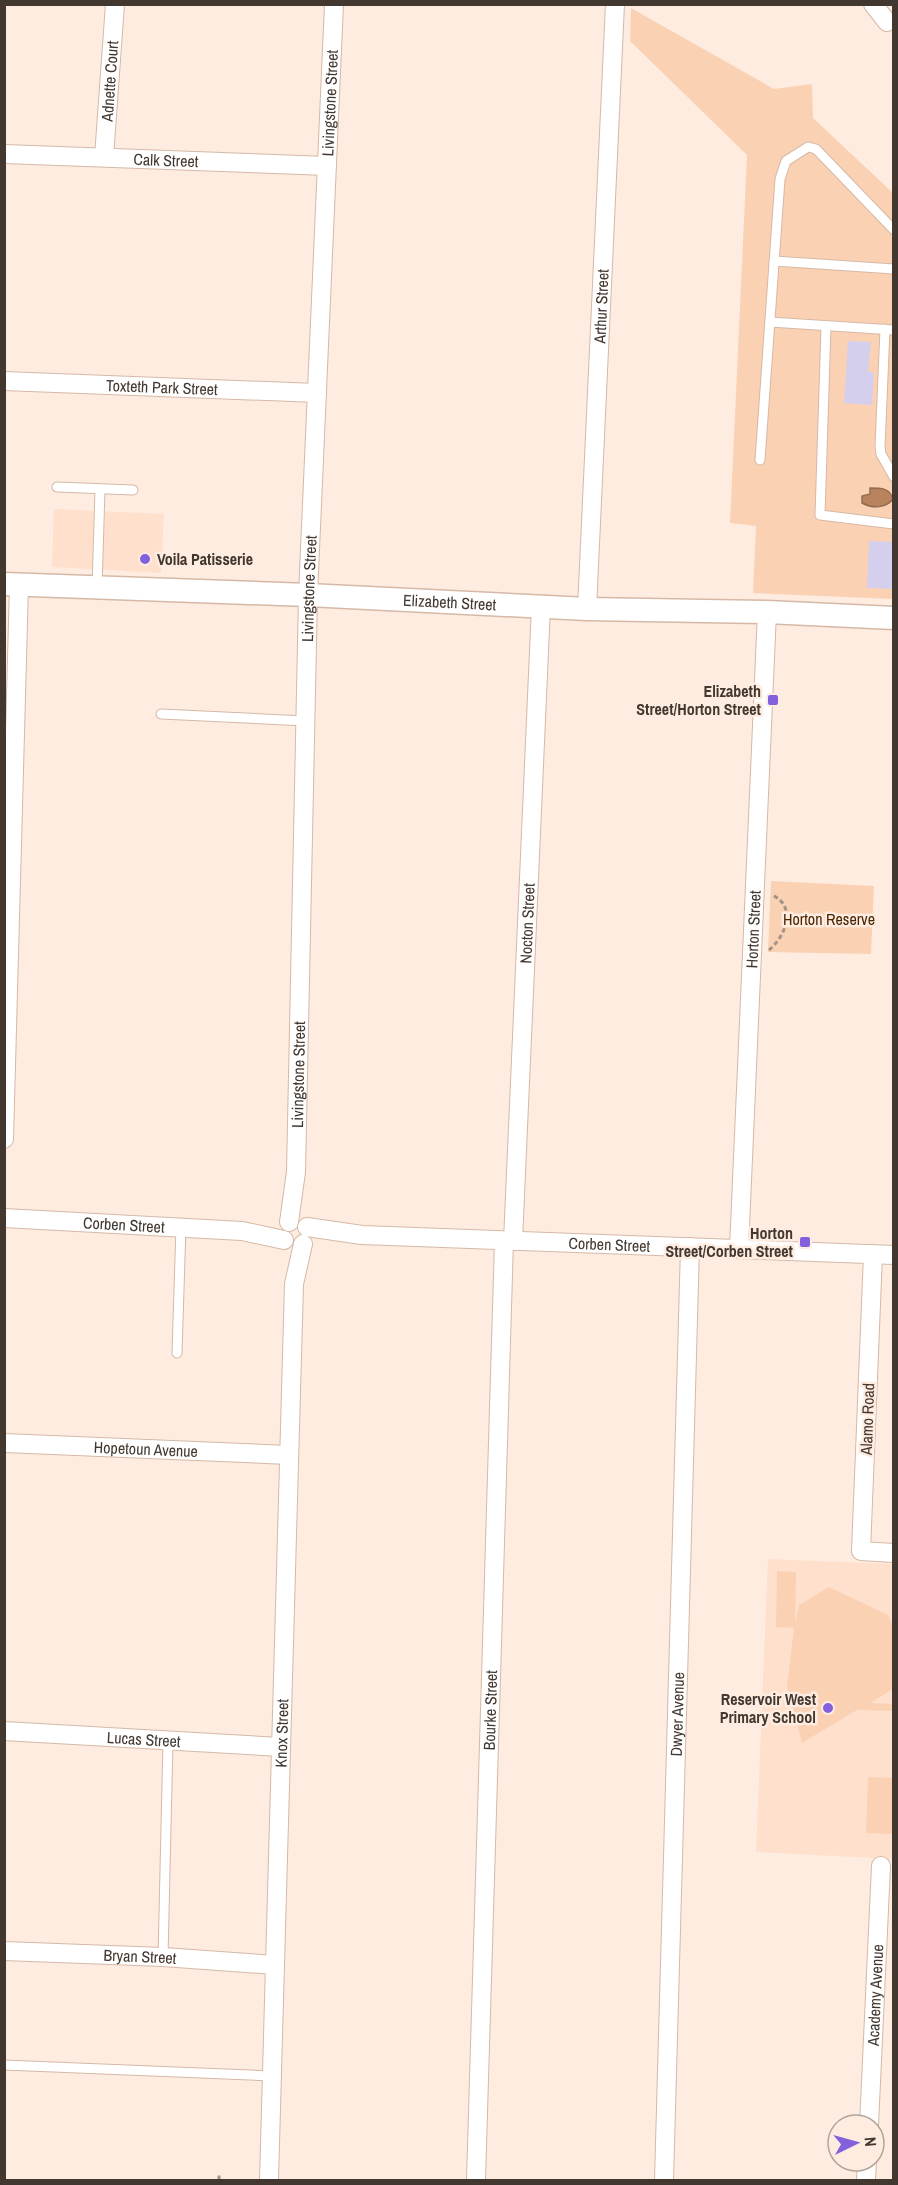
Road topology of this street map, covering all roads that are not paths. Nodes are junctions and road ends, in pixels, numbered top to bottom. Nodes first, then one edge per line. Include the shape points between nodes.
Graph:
1 (116, 4) edge
2 (334, 4) edge
3 (615, 4) edge
4 (873, 4) edge
5 (886, 22) dead end
6 (4, 154) edge
7 (104, 157) junction
8 (327, 166) junction
9 (894, 230) edge
10 (774, 261) junction
11 (894, 269) edge
12 (770, 322) junction
13 (826, 327) junction
14 (889, 329) edge
15 (4, 381) edge
16 (317, 393) junction
17 (760, 460) dead end
18 (894, 477) edge
19 (57, 487) dead end
20 (100, 489) junction
21 (133, 490) dead end
22 (894, 524) edge
23 (12, 584) edge
24 (97, 588) junction
25 (308, 595) junction
26 (541, 606) junction
27 (587, 609) junction
28 (767, 612) junction
29 (894, 618) edge
30 (161, 714) dead end
31 (306, 721) junction
32 (4, 1139) edge
33 (4, 1218) edge
34 (181, 1226) junction
35 (295, 1233) junction
36 (509, 1241) junction
37 (690, 1247) junction
38 (739, 1249) junction
39 (873, 1254) junction
40 (894, 1255) edge
41 (177, 1353) dead end
42 (4, 1443) edge
43 (289, 1455) junction
44 (894, 1553) edge
45 (4, 1731) edge
46 (168, 1741) junction
47 (281, 1747) junction
48 (881, 1866) dead end
49 (4, 1951) edge
50 (163, 1957) junction
51 (275, 1965) junction
52 (885, 1983) edge
53 (4, 2065) edge
54 (272, 2076) junction
55 (870, 2113) edge
56 (269, 2181) edge
57 (476, 2181) edge
58 (664, 2181) edge

1 - 7 street, Adnette Court
2 - 8 street, Livingstone Street
3 - 27 street, Arthur Street
4 - 5 street
6 - 7 street, Calk Street
7 - 8 street, Calk Street
8 - 16 street, Livingstone Street
9 - 10 lane via 816,149 808,147 786,161 780,179
10 - 11 lane
10 - 12 lane
12 - 13 lane
12 - 17 lane
13 - 14 lane
13 - 22 lane via 820,515
14 - 18 lane via 880,447
15 - 16 street, Toxteth Park Street
16 - 25 street, Livingstone Street
19 - 20 lane
20 - 21 lane
20 - 24 lane
23 - 24 street, Elizabeth Street
23 - 32 street
24 - 25 street, Elizabeth Street
25 - 26 street, Elizabeth Street
25 - 31 street, Livingstone Street
26 - 27 street, Elizabeth Street
26 - 36 street, Nocton Street
27 - 28 street, Elizabeth Street
28 - 29 street, Elizabeth Street
28 - 38 street, Horton Street
30 - 31 lane
31 - 35 street, Livingstone Street
33 - 34 street, Corben Street
34 - 35 street, Corben Street
34 - 41 lane
35 - 36 street, Corben Street
35 - 43 street, Knox Street
36 - 37 street, Corben Street
36 - 57 street, Bourke Street
37 - 38 street, Corben Street
37 - 58 street, Dwyer Avenue
38 - 39 street, Corben Street
39 - 40 street, Corben Street
39 - 44 street, Alamo Road via 861,1551
42 - 43 street, Hopetoun Avenue
43 - 47 street, Knox Street
45 - 46 street, Lucas Street
46 - 47 street, Lucas Street
46 - 50 lane
47 - 51 street, Knox Street
48 - 52 street, Academy Avenue
49 - 50 street, Bryan Street
50 - 51 street, Bryan Street
51 - 54 street, Knox Street
52 - 55 street, Academy Avenue
53 - 54 lane
54 - 56 street, Knox Street

